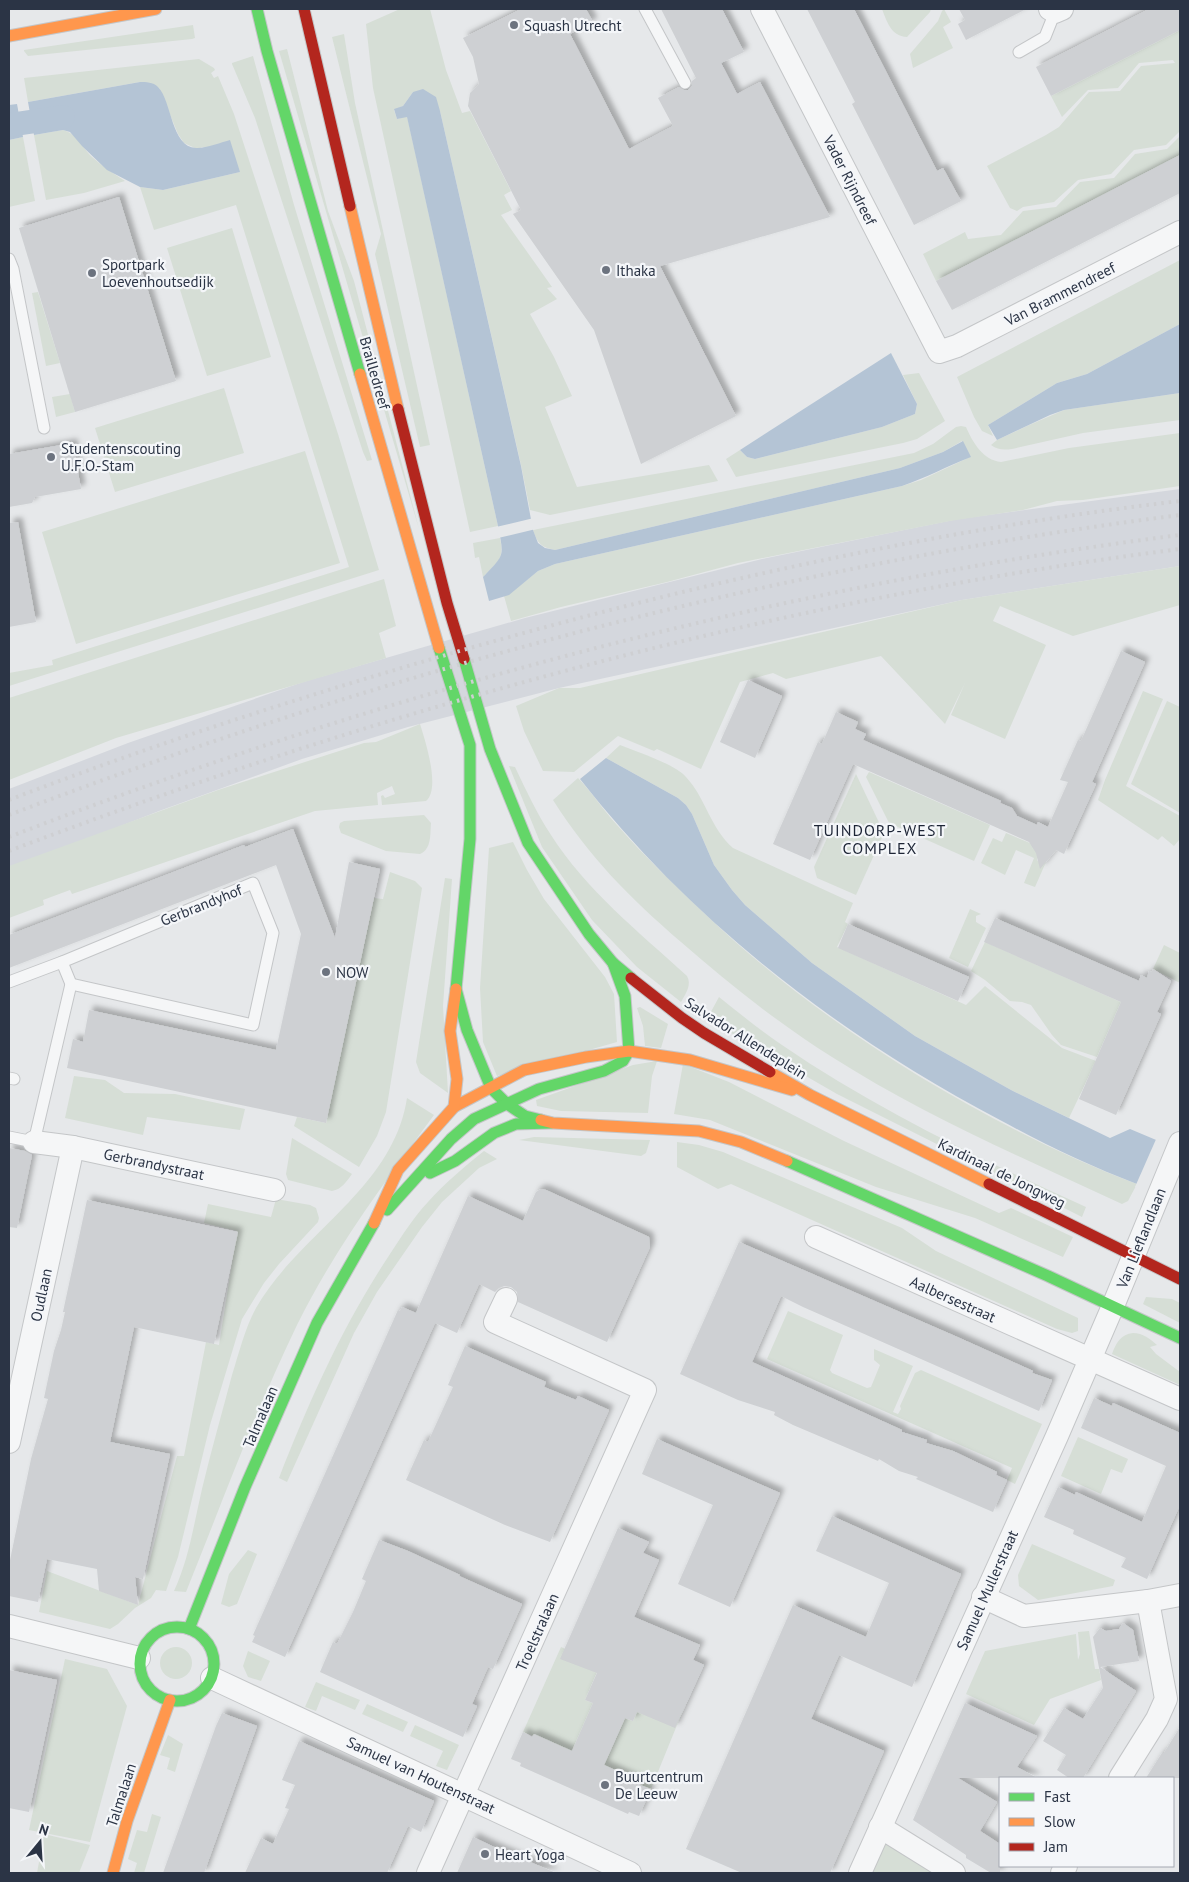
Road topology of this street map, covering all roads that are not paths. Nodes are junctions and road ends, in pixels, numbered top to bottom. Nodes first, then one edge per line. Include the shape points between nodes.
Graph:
1 (156, 9) edge
2 (257, 9) edge
3 (304, 9) edge
4 (646, 9) edge
5 (762, 9) edge
6 (1056, 10) edge
7 (9, 36) edge
8 (1019, 52) dead end
9 (685, 83) dead end
10 (1180, 232) edge
11 (9, 259) edge
12 (938, 352) joint
13 (44, 428) dead end
14 (490, 749) joint
15 (62, 962) junction
16 (613, 963) junction
17 (9, 982) edge
18 (71, 984) junction
19 (456, 990) junction
20 (629, 1051) junction
21 (491, 1088) junction
22 (810, 1096) junction
23 (507, 1104) junction
24 (454, 1107) junction
25 (553, 1123) junction
26 (9, 1137) edge
27 (34, 1142) junction
28 (1180, 1143) edge
29 (73, 1147) junction
30 (398, 1170) joint
31 (417, 1179) junction
32 (274, 1190) dead end
33 (374, 1224) junction
34 (816, 1237) dead end
35 (1133, 1255) junction
36 (1180, 1278) edge
37 (506, 1299) dead end
38 (1113, 1306) junction
39 (1180, 1338) edge
40 (1090, 1359) junction
41 (1180, 1399) edge
42 (9, 1442) edge
43 (1180, 1594) edge
44 (983, 1598) junction
45 (1148, 1601) junction
46 (9, 1626) edge
47 (189, 1629) junction
48 (139, 1658) junction
49 (212, 1678) junction
50 (170, 1700) junction
51 (1121, 1777) edge
52 (464, 1795) junction
53 (880, 1827) junction
54 (113, 1873) edge
55 (428, 1873) edge
56 (630, 1873) edge
57 (860, 1873) edge
58 (954, 1873) edge

1 - 7 main road
2 - 19 main road, Brailledreef via 419,581 470,745 470,839
3 - 14 main road, Brailledreef via 390,379 447,603
4 - 9 lane
5 - 12 street, Vader Rijndreef
6 - 8 lane via 1045,37
10 - 12 street, Van Brammendreef via 957,346
11 - 13 lane
14 - 16 main road, Salvador Allendeplein via 528,843 589,934
15 - 17 lane, Gerbrandyhof
15 - 18 lane
15 - 18 lane, Gerbrandyhof via 253,883 273,933 253,1025
16 - 20 main road, Salvador Allendeplein via 625,996
16 - 22 main road, Salvador Allendeplein via 704,1033
18 - 27 lane
19 - 21 main road via 467,1030
19 - 24 main road via 450,1030 457,1079
20 - 21 main road, Salvador Allendeplein via 586,1056 524,1070
20 - 22 main road, Salvador Allendeplein via 690,1060
20 - 23 main road via 623,1062 539,1089
21 - 23 main road
21 - 24 main road, Salvador Allendeplein
22 - 35 main road, Kardinaal de Jongweg
23 - 25 main road via 525,1116
23 - 31 main road via 474,1119 451,1139
24 - 30 main road, Salvador Allendeplein
25 - 31 main road via 516,1124 494,1133 456,1161
25 - 38 main road via 700,1131 726,1136
26 - 27 lane
27 - 29 street, Gerbrandystraat
28 - 35 street, Van Lieflandlaan
29 - 32 street, Gerbrandystraat
29 - 42 street, Oudlaan
30 - 33 main road, Talmalaan
31 - 33 main road, Talmalaan
33 - 47 main road, Talmalaan via 316,1323 245,1487
34 - 40 street, Aalbersestraat
35 - 36 main road, Kardinaal de Jongweg
35 - 38 street, Van Lieflandlaan
37 - 52 street, Troelstralaan via 495,1322 645,1390
38 - 39 main road
38 - 40 street, Samuel Mullerstraat
40 - 41 street, Aalbersestraat
40 - 44 street, Samuel Mullerstraat
43 - 45 street
44 - 45 street via 1024,1616
44 - 53 street, Samuel Mullerstraat
45 - 51 street via 1166,1699 1157,1720
46 - 48 street
47 - 48 main road via 177,1627 156,1632 147,1640
47 - 49 main road via 209,1645 214,1656
48 - 50 main road via 143,1680 150,1689
49 - 50 main road via 195,1696
49 - 52 street, Samuel van Houtenstraat
50 - 54 main road, Talmalaan
52 - 55 street, Troelstralaan
52 - 56 street, Samuel van Houtenstraat
53 - 57 street, Samuel Mullerstraat
53 - 58 street

